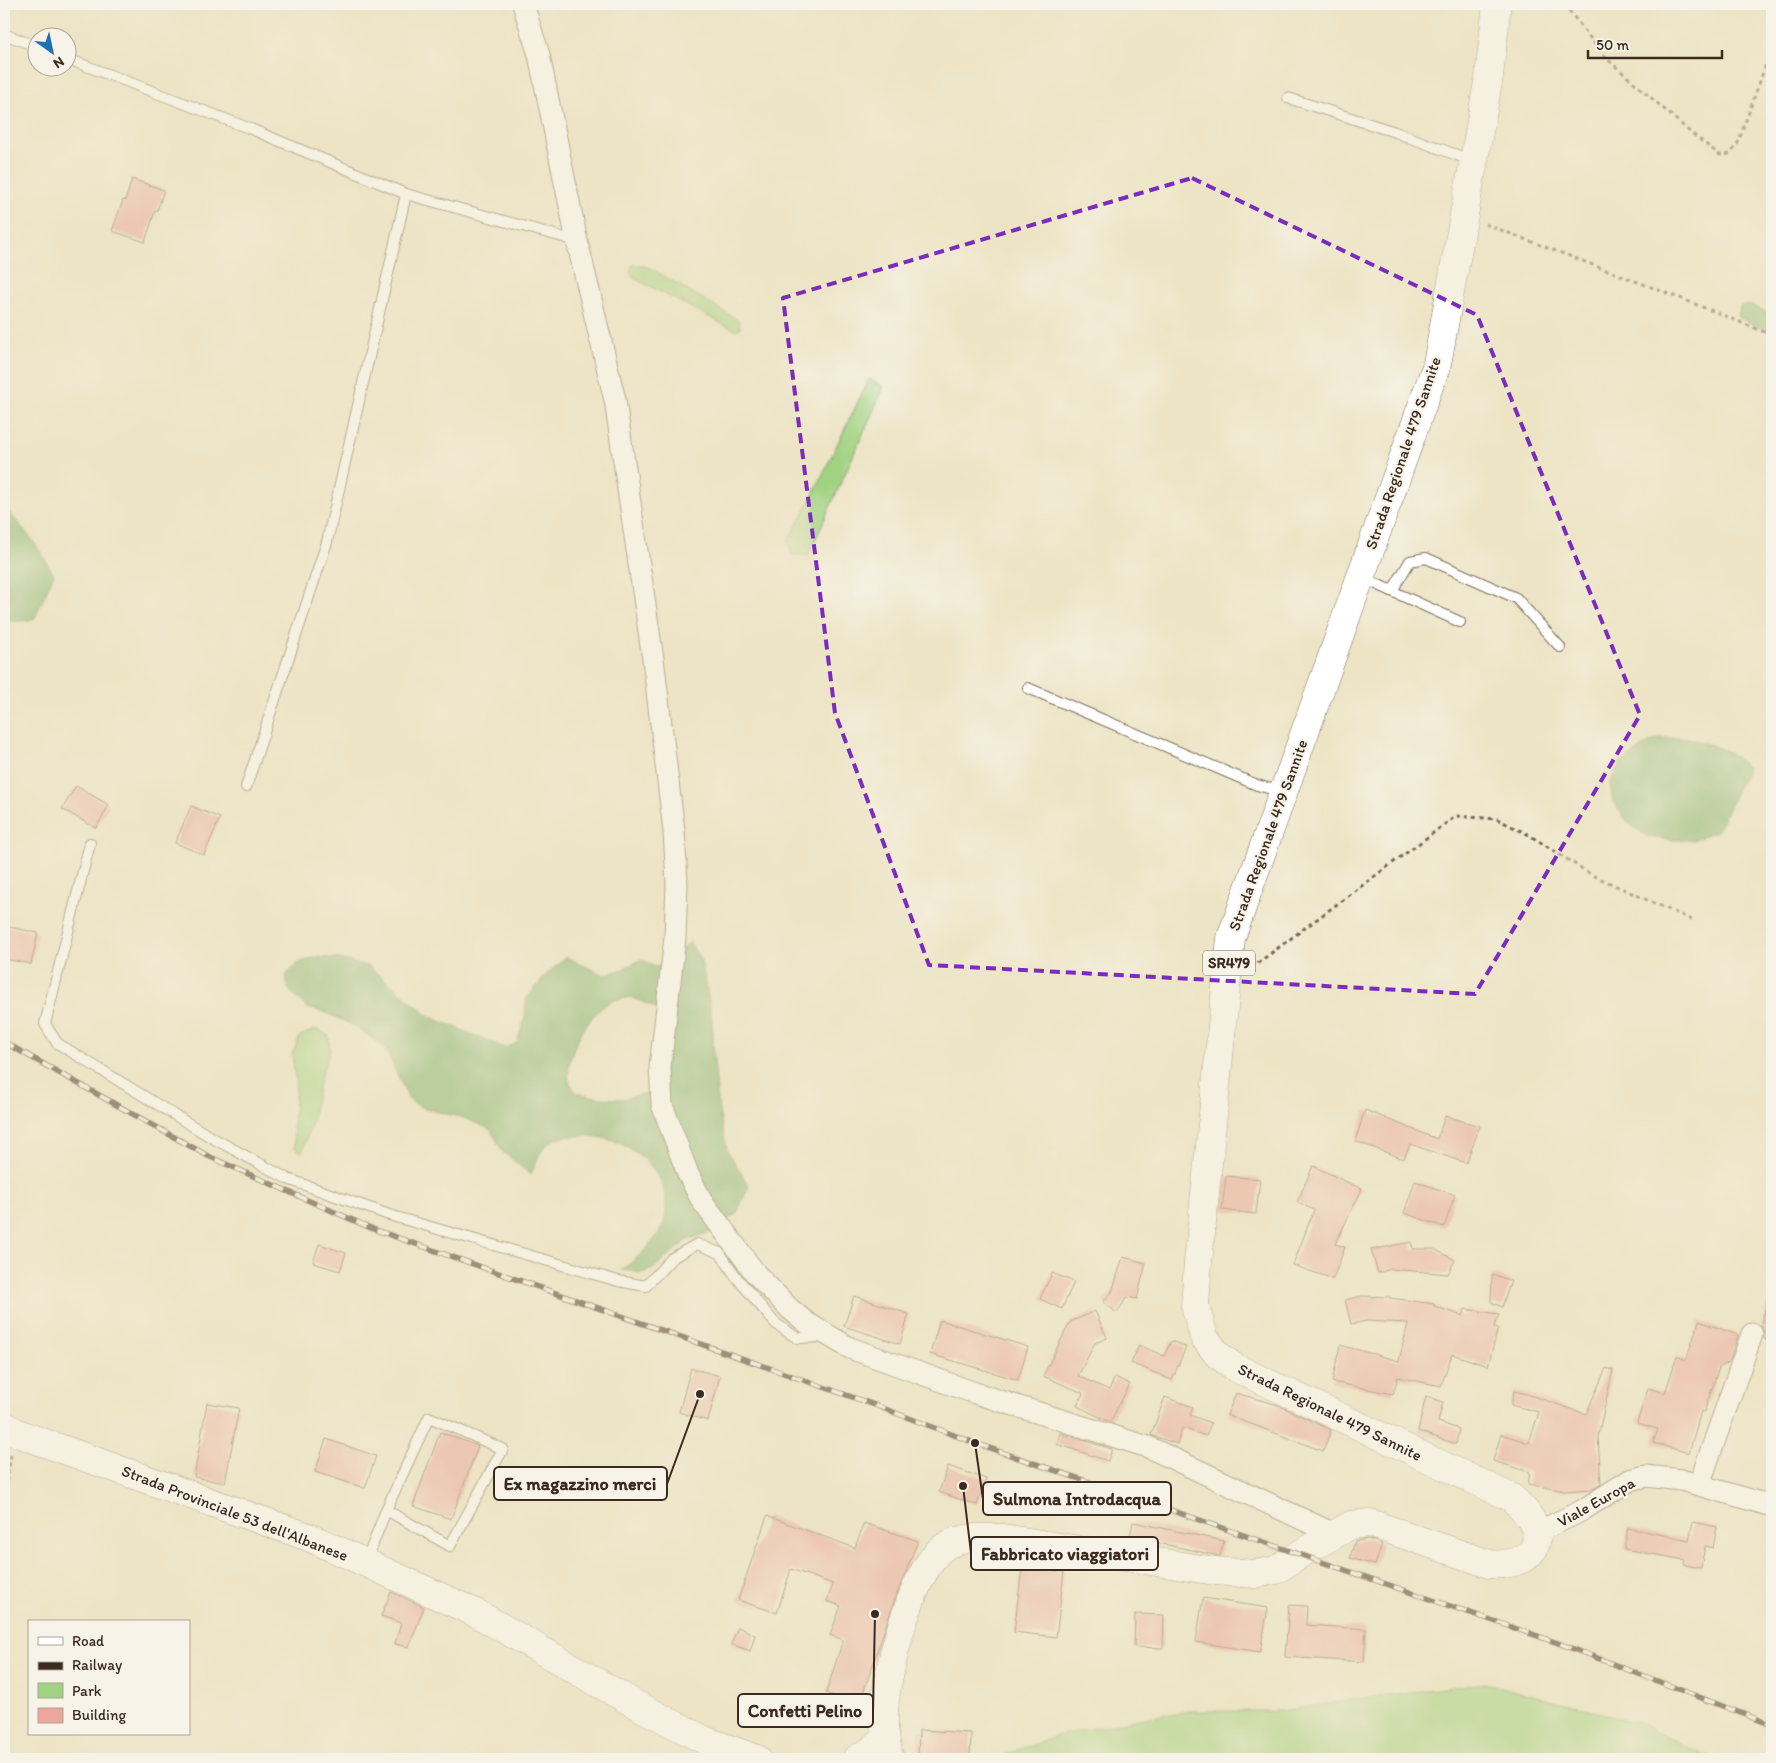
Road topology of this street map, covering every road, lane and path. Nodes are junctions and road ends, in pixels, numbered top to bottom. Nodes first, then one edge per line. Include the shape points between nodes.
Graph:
1 (522, 4) edge
2 (1497, 4) edge
3 (1564, 4) edge
4 (4, 34) edge
5 (28, 43) edge
6 (1772, 47) edge
7 (78, 63) edge
8 (1288, 98) dead end
9 (1474, 161) junction
10 (406, 194) junction
11 (1464, 215) junction
12 (577, 241) junction
13 (1772, 335) edge
14 (1360, 576) junction
15 (1392, 591) junction
16 (1460, 622) dead end
17 (1560, 646) dead end
18 (1028, 688) dead end
19 (246, 787) dead end
20 (1283, 793) junction
21 (90, 842) dead end
22 (1692, 920) dead end
23 (1226, 986) junction
24 (1752, 1334) dead end
25 (828, 1336) junction
26 (11, 1429) edge
27 (1699, 1485) junction
28 (4, 1498) edge
29 (1772, 1506) edge
30 (386, 1510) junction
31 (1536, 1533) junction
32 (1334, 1534) junction
33 (365, 1563) junction
34 (888, 1749) edge
35 (757, 1759) edge
36 (857, 1759) edge

1 - 12 street via 539,55
2 - 9 main road, Strada Regionale 479 Sannite / SR479 via 1489,77
3 - 6 path via 1606,57 1690,132 1720,154 1730,154 1738,143
4 - 5 lane
7 - 10 lane via 251,129
8 - 9 lane
9 - 11 main road, Strada Regionale 479 Sannite / SR479
10 - 12 lane
10 - 19 lane via 327,542
11 - 13 path
11 - 14 main road, Strada Regionale 479 Sannite / SR479 via 1437,364
12 - 25 street via 615,400 654,666 674,831 677,911 660,1067 662,1105 688,1174 702,1201 756,1274 790,1309
14 - 15 lane
14 - 20 main road, Strada Regionale 479 Sannite / SR479
15 - 16 lane
15 - 17 lane via 1410,561 1426,558 1516,598
18 - 20 lane
20 - 23 main road, Strada Regionale 479 Sannite / SR479 via 1231,938
21 - 25 lane via 45,1024 57,1043 208,1136 288,1179 389,1215 618,1281 646,1286 672,1258 697,1244 720,1253 775,1323 797,1338
22 - 23 path via 1592,875 1497,819 1456,816
23 - 31 main road, Strada Regionale 479 Sannite / SR479 via 1195,1306 1204,1337 1218,1355 1236,1368 1512,1498 1523,1507
24 - 27 street
25 - 32 street via 850,1348 975,1394 1148,1447
26 - 28 path
26 - 33 main road, Strada Provinciale 53 dell'Albanese via 311,1538
27 - 29 street, Viale Europa
27 - 31 street, Viale Europa via 1655,1476 1638,1478
30 - 30 lane via 429,1417 503,1450 450,1546
30 - 33 lane
31 - 32 main road via 1535,1546 1527,1556 1503,1566 1370,1524 1351,1525
32 - 34 main road via 1276,1570 1255,1574 1003,1538 972,1538 950,1544 929,1565 912,1597 898,1638 887,1685 884,1717
33 - 35 main road, Strada Provinciale 53 dell'Albanese via 478,1614 704,1740
34 - 36 main road via 870,1751

